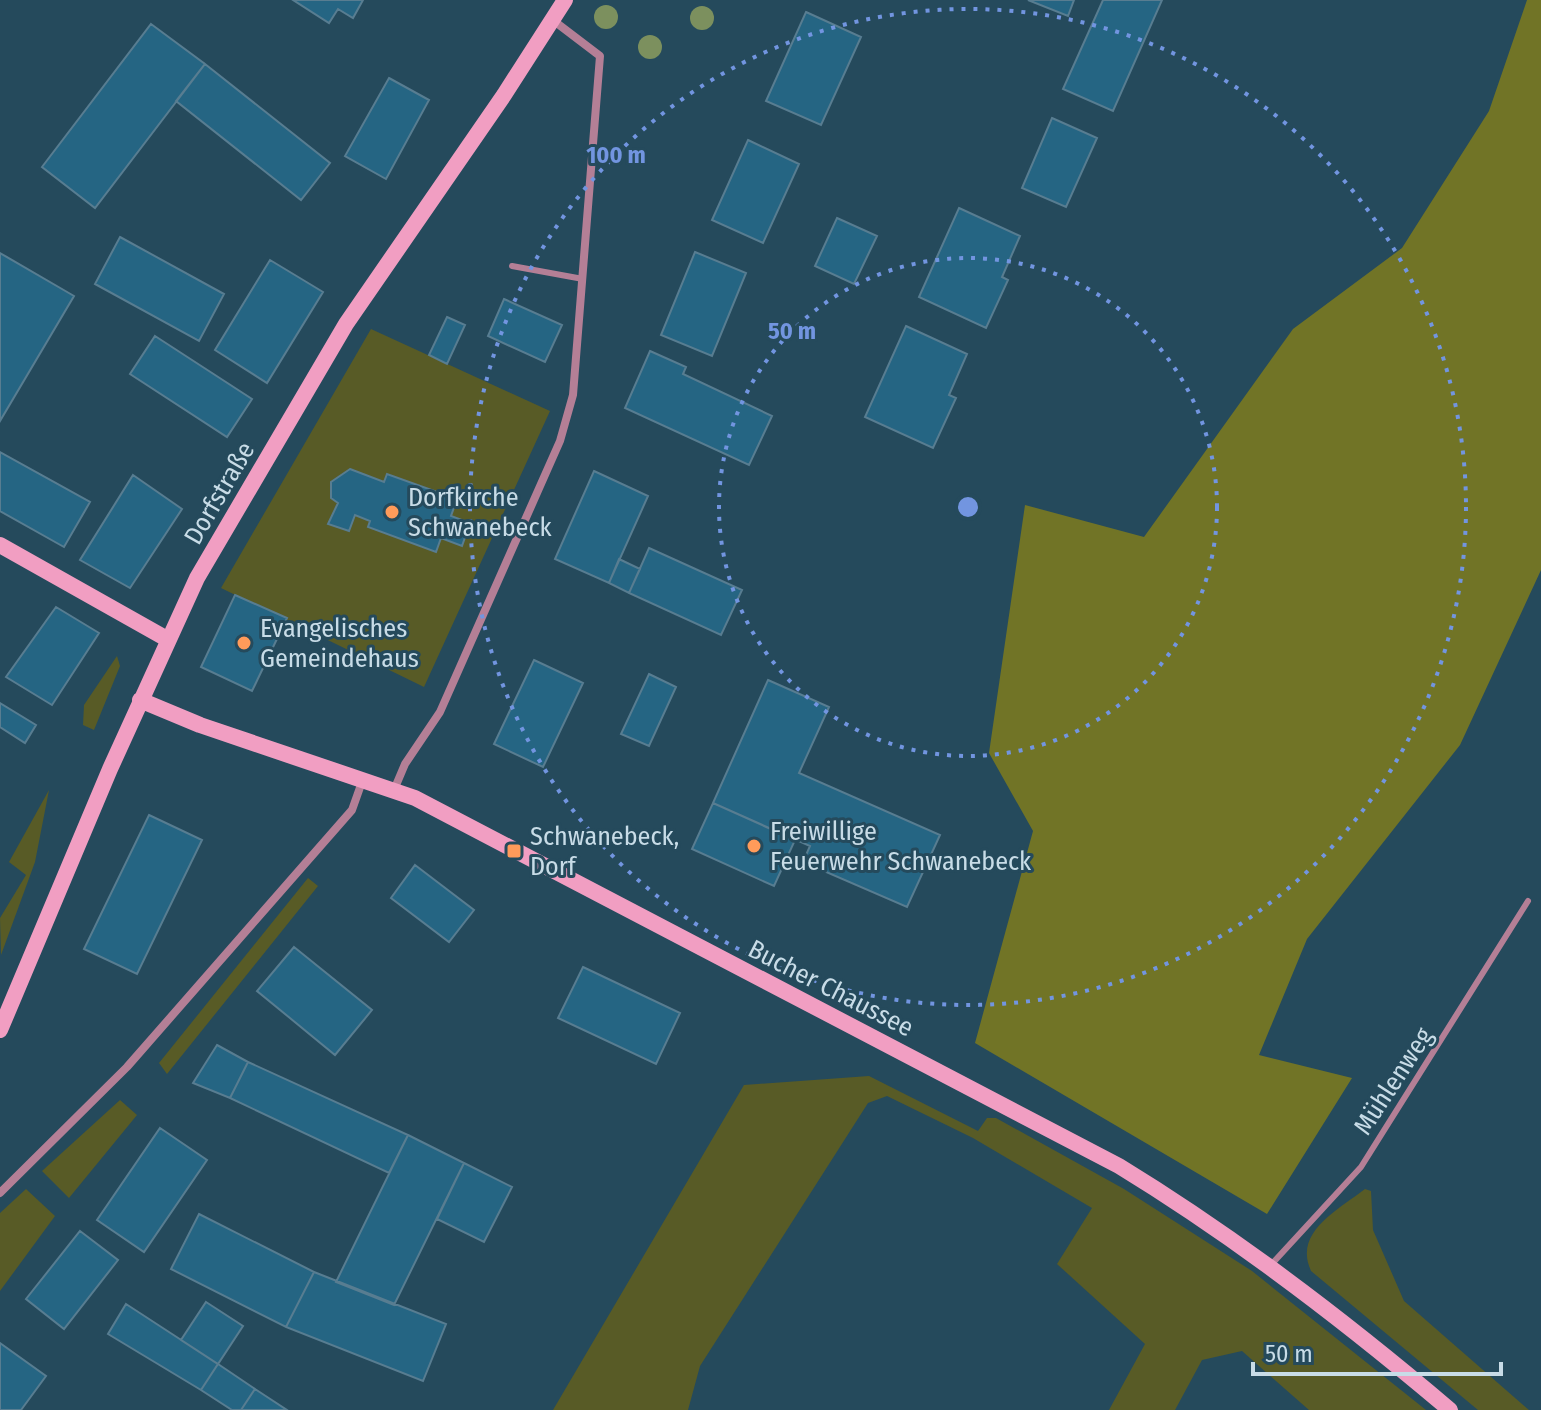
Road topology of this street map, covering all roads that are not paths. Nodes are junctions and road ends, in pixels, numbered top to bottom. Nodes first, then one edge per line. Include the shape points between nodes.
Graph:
1 (565, 0) edge
2 (554, 21) junction
3 (512, 266) dead end
4 (585, 280) junction
5 (0, 545) edge
6 (167, 639) junction
7 (140, 700) junction
8 (364, 778) junction
9 (394, 790) junction
10 (1528, 901) dead end
11 (0, 1030) edge
12 (0, 1193) edge
13 (1270, 1266) junction
14 (1450, 1410) edge

1 - 2 main road, Dorfstraße
2 - 4 street via 600,56
2 - 6 main road, Dorfstraße via 321,363
3 - 4 lane
4 - 9 street via 573,395 560,441 440,712
5 - 6 main road
6 - 7 main road, Dorfstraße
7 - 8 main road, Bucher Chaussee
7 - 11 main road, Dorfstraße
8 - 9 main road, Bucher Chaussee
8 - 12 street via 352,810 148,1044
9 - 13 main road, Bucher Chaussee via 1119,1166
10 - 13 lane, Mühlenweg via 1361,1167
13 - 14 main road, Bucher Chaussee

